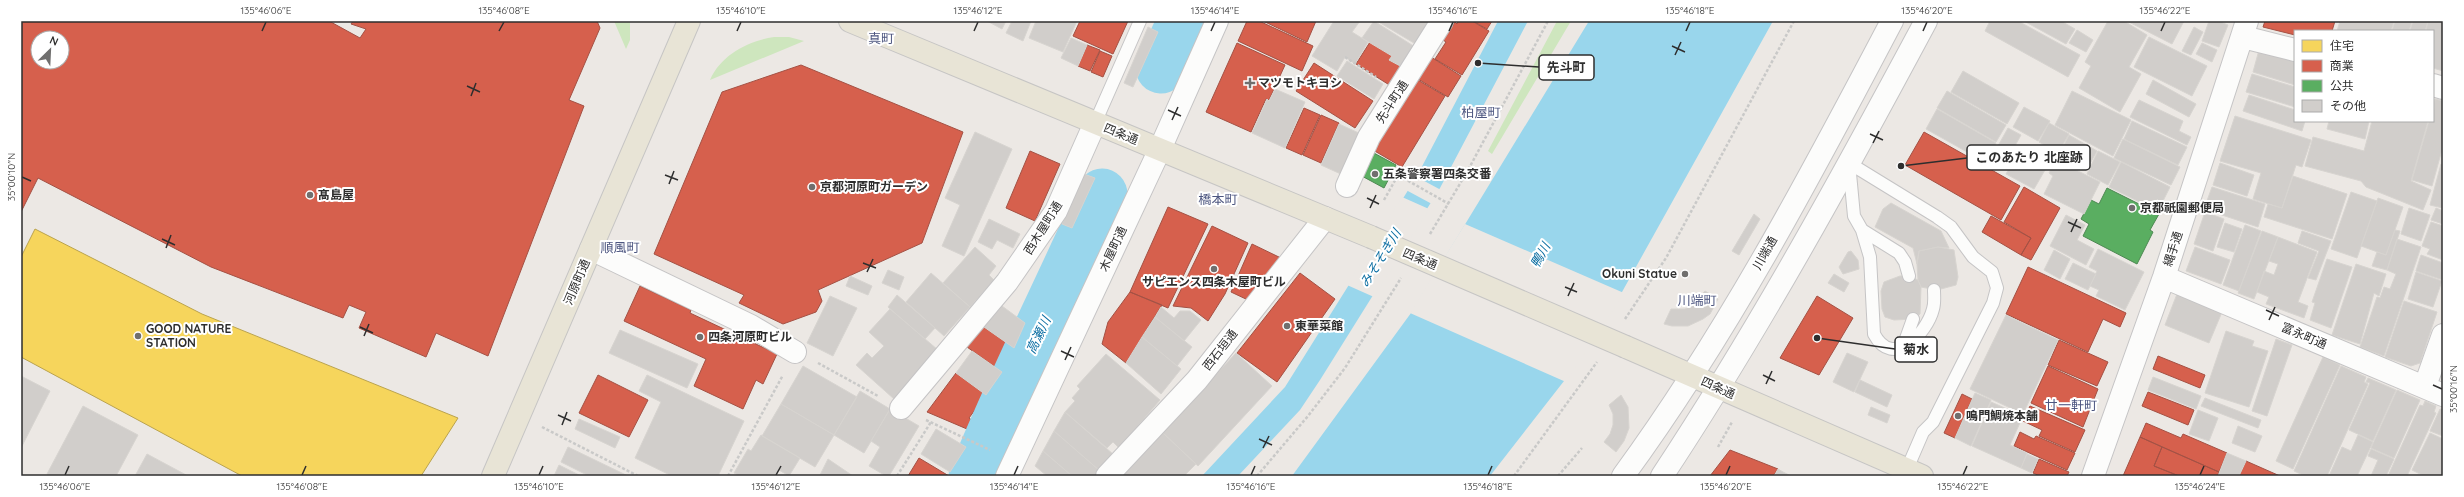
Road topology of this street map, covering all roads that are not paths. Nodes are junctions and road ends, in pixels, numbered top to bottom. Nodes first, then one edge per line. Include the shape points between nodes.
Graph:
1 (689, 21) edge
2 (850, 21) edge
3 (1140, 21) edge
4 (1217, 21) edge
5 (1442, 21) edge
6 (1892, 21) edge
7 (1926, 21) edge
8 (2245, 29) edge
9 (2294, 50) edge
10 (1095, 123) junction
11 (1160, 149) junction
12 (1850, 163) junction
13 (1347, 186) dead end
14 (1325, 218) junction
15 (1862, 230) junction
16 (591, 249) junction
17 (1908, 276) dead end
18 (2164, 277) junction
19 (1934, 290) dead end
20 (1913, 318) dead end
21 (2443, 335) edge
22 (1902, 348) junction
23 (796, 352) road end
24 (1691, 376) junction
25 (1719, 388) junction
26 (2434, 390) edge
27 (901, 408) dead end
28 (1914, 473) edge
29 (493, 476) edge
30 (1007, 476) edge
31 (1107, 476) edge
32 (1623, 476) edge
33 (1662, 476) edge
34 (2093, 476) edge

1 - 16 main road, 河原町通
2 - 10 main road, 四条通
3 - 10 lane, 西木屋町通
4 - 11 street, 木屋町通
5 - 13 street, 先斗町通 via 1369,137
6 - 24 street, 川端通 via 1741,297
7 - 12 street
8 - 9 street
8 - 18 street, 縄手通
10 - 11 main road, 四条通
10 - 27 street, 西木屋町通 via 1056,211 1007,282
11 - 14 main road, 四条通
11 - 30 street, 木屋町通
12 - 15 lane via 1854,216
12 - 25 street
12 - 28 lane via 1938,217 1951,228 1973,257 1992,272 1997,288 1990,310 1933,422 1923,432
14 - 24 main road, 四条通, bridge
14 - 31 street, 西石垣通 via 1196,380
15 - 17 lane via 1898,252 1905,262
15 - 22 lane via 1870,257 1874,334 1886,349 1894,351
16 - 23 street via 751,326
16 - 29 main road, 河原町通
18 - 26 street, 富永町通
18 - 34 street, 縄手通
19 - 22 lane via 1930,318 1917,335
20 - 22 lane
21 - 26 street
24 - 25 main road, 四条通
24 - 32 street, 川端通
25 - 28 main road, 四条通
25 - 33 street

